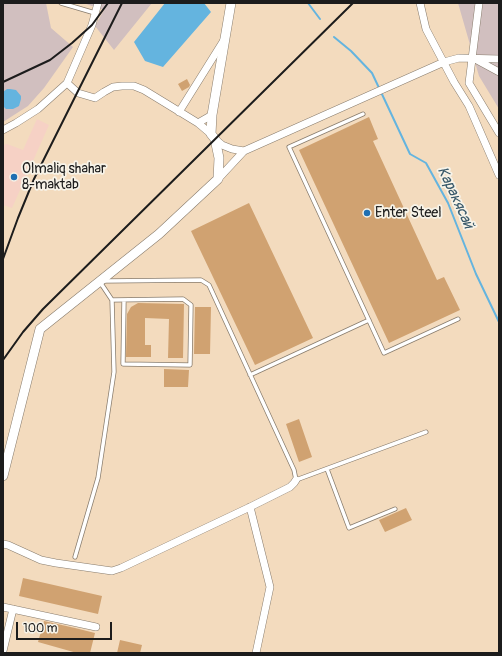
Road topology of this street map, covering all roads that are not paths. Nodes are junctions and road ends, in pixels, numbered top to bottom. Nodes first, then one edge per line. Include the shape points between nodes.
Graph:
1 (61, 3) edge
2 (98, 3) edge
3 (231, 3) edge
4 (420, 3) edge
5 (479, 3) edge
6 (95, 13) junction
7 (225, 38) junction
8 (473, 58) junction
9 (499, 59) edge
10 (444, 62) junction
11 (499, 72) edge
12 (67, 84) junction
13 (179, 112) junction
14 (363, 114) dead end
15 (212, 115) junction
16 (198, 123) junction
17 (3, 130) edge
18 (499, 133) edge
19 (213, 136) junction
20 (244, 150) junction
21 (499, 175) edge
22 (218, 179) junction
23 (100, 281) junction
24 (112, 300) junction
25 (124, 300) junction
26 (458, 319) dead end
27 (369, 320) junction
28 (250, 375) junction
29 (426, 432) dead end
30 (327, 469) junction
31 (3, 476) edge
32 (296, 480) junction
33 (250, 507) junction
34 (395, 509) dead end
35 (3, 544) edge
36 (74, 556) dead end
37 (3, 607) edge
38 (13, 609) junction
39 (96, 627) dead end
40 (3, 651) edge
41 (256, 653) edge

1 - 6 lane
2 - 6 street
3 - 7 street
4 - 10 street via 426,29
5 - 8 street
6 - 12 street
7 - 13 street
7 - 15 street
8 - 9 street
8 - 10 street
8 - 11 street
8 - 18 street via 470,82
10 - 20 street
10 - 21 street via 469,106
12 - 13 street via 78,93 95,98 113,87 134,86
12 - 17 street via 38,109
13 - 16 street
14 - 27 lane via 290,147
15 - 16 street
15 - 19 street
16 - 19 street
19 - 20 street via 222,145
19 - 22 street via 220,158
20 - 22 street
22 - 23 street via 159,234
23 - 24 lane
23 - 28 lane via 201,280 210,285
23 - 31 street via 40,329
24 - 25 lane
24 - 36 lane via 114,372 98,478
25 - 25 lane via 183,299 191,305 190,365 123,364
26 - 27 lane via 384,353
27 - 28 lane
28 - 32 lane via 294,470
29 - 30 lane
30 - 32 lane
30 - 34 lane via 349,528
32 - 33 street via 290,487
33 - 35 street via 112,571 41,560
33 - 41 street via 270,587
37 - 38 street
38 - 39 street
38 - 40 street

